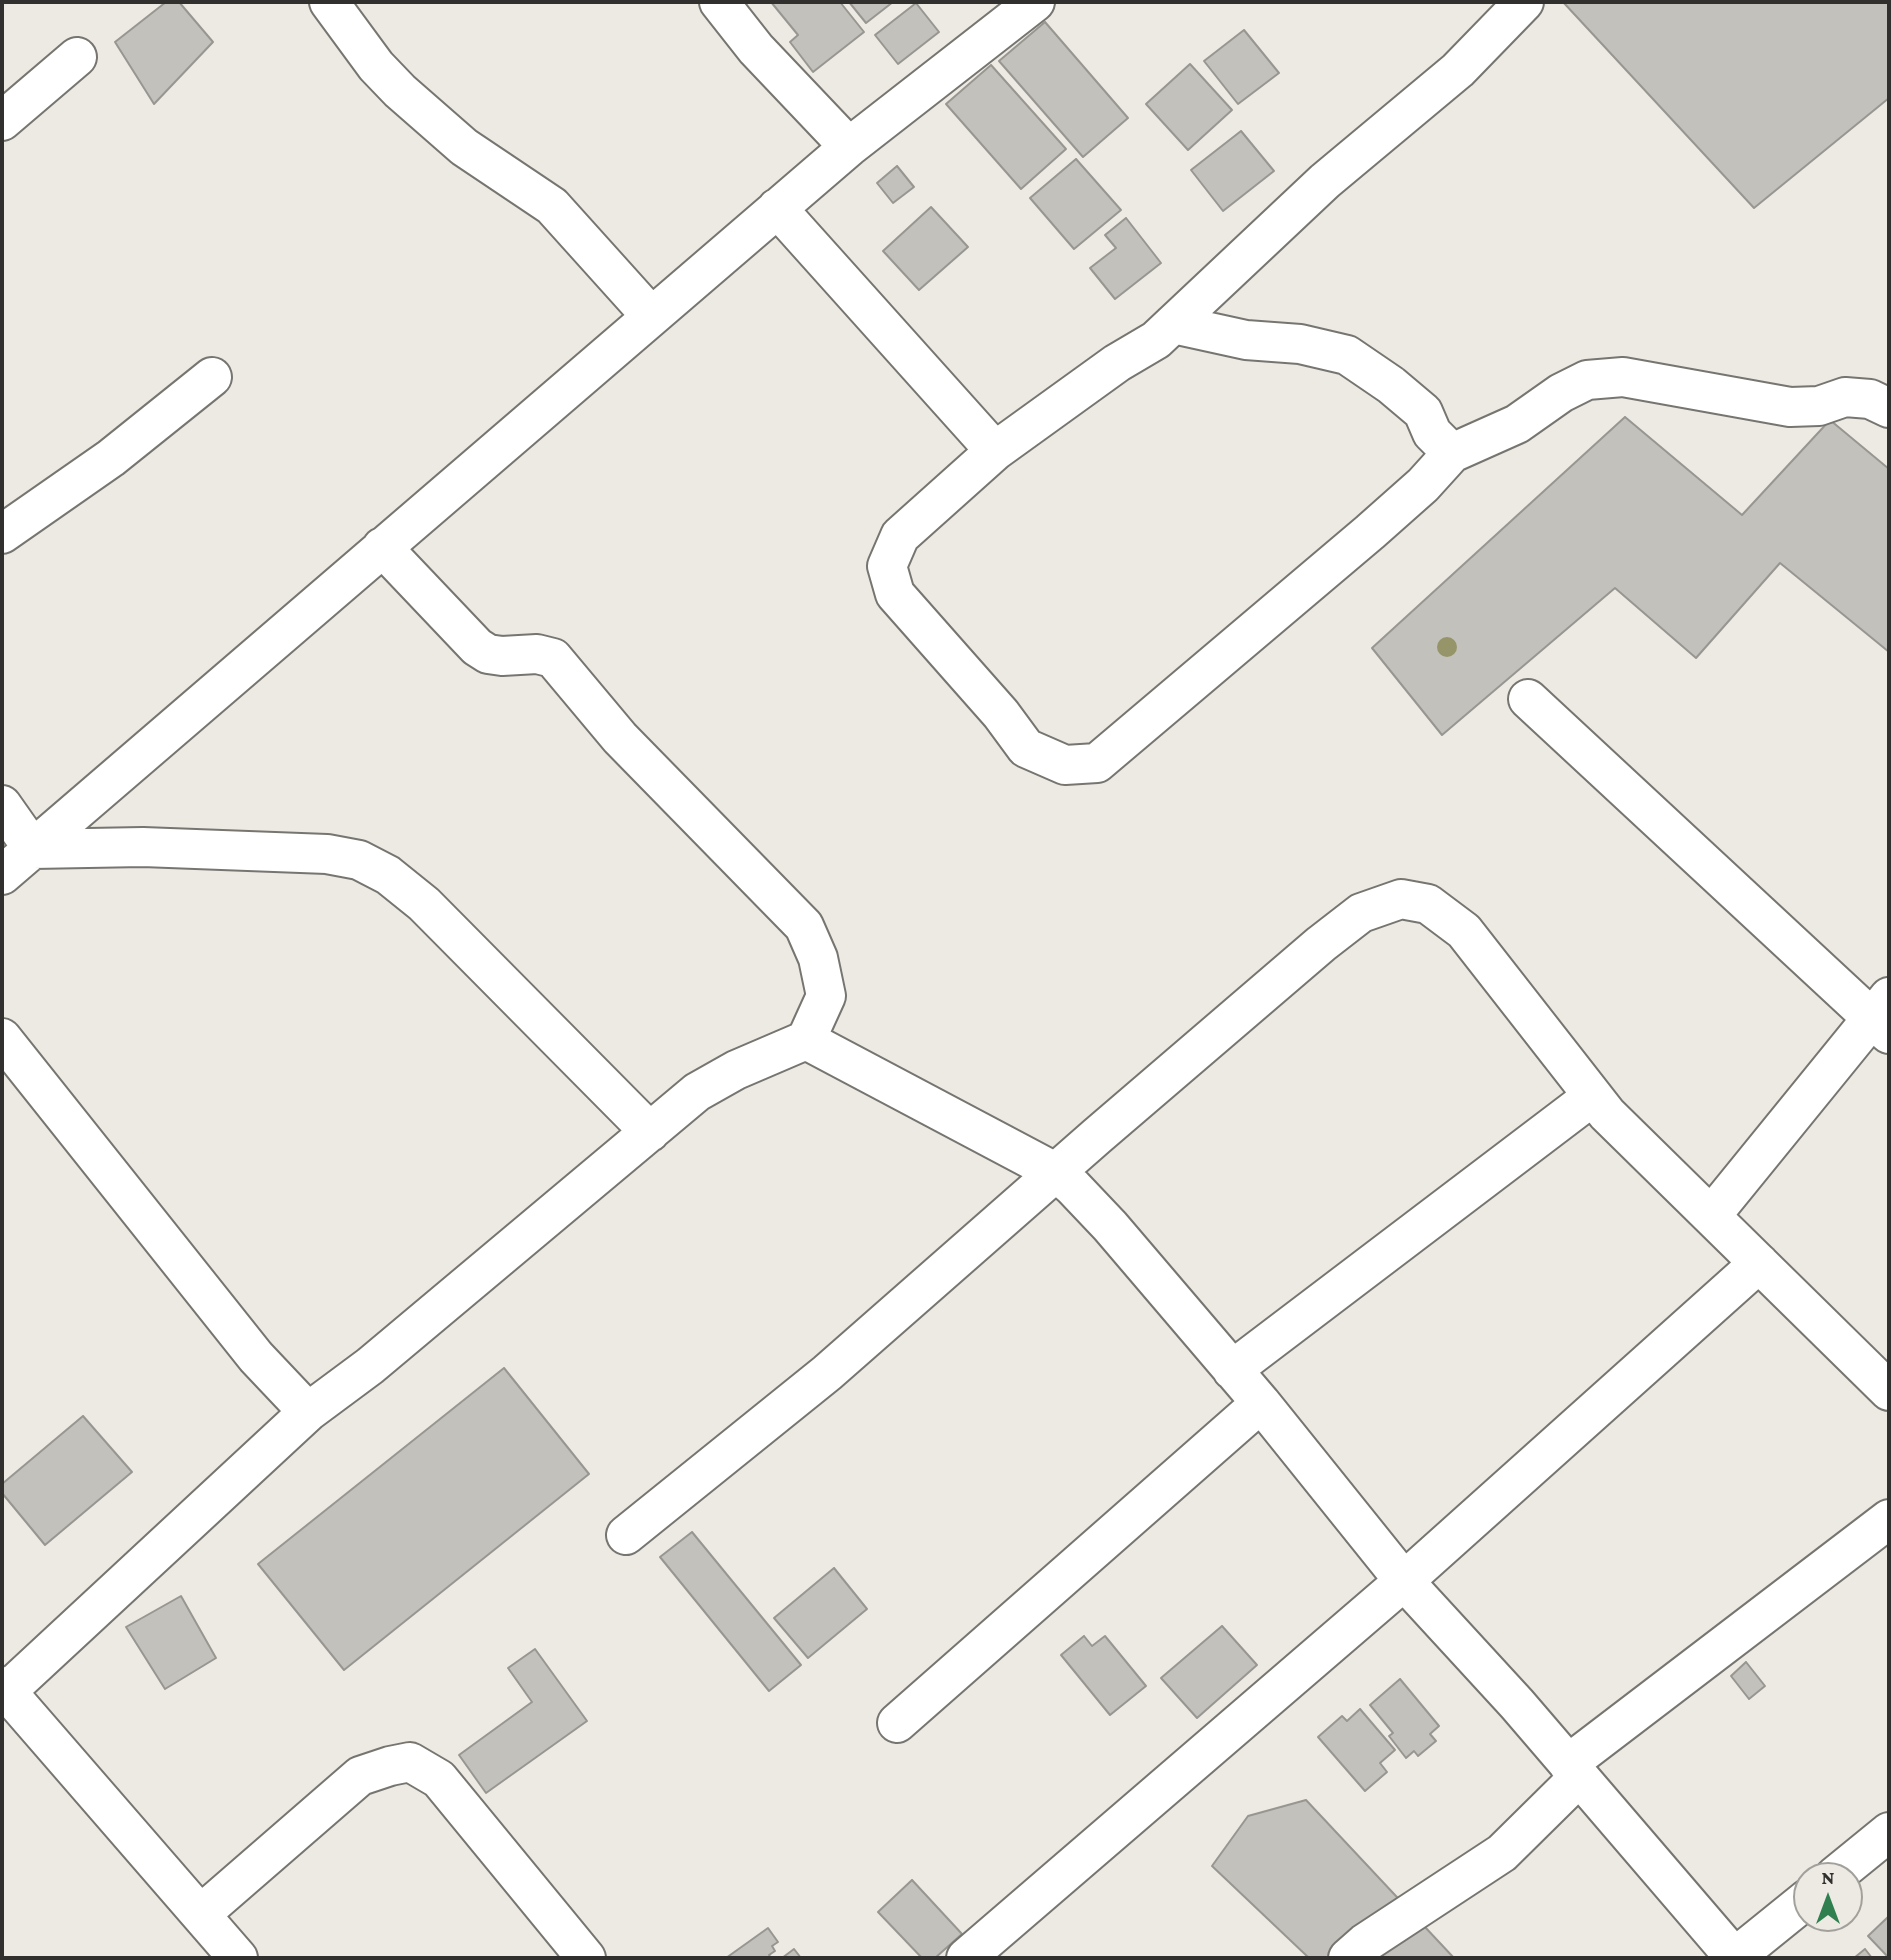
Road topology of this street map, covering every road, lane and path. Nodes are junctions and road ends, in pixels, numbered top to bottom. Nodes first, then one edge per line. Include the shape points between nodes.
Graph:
1 (329, 2) edge
2 (719, 2) edge
3 (1035, 2) edge
4 (1524, 2) edge
5 (77, 57) dead end
6 (2, 121) edge
7 (849, 147) junction
8 (777, 208) junction
9 (651, 316) junction
10 (1173, 324) junction
11 (212, 377) dead end
12 (1889, 408) edge
13 (995, 451) junction
14 (1452, 453) junction
15 (2, 534) edge
16 (382, 547) junction
17 (1528, 699) dead end
18 (2, 805) edge
19 (33, 849) junction
20 (2, 875) edge
21 (1883, 1017) edge
22 (807, 1040) junction
23 (9, 1063) edge
24 (1593, 1096) junction
25 (650, 1132) junction
26 (1057, 1173) junction
27 (1712, 1216) junction
28 (1759, 1264) junction
29 (1232, 1370) junction
30 (1889, 1391) edge
31 (1261, 1403) junction
32 (308, 1412) junction
33 (1889, 1519) edge
34 (626, 1535) dead end
35 (1404, 1581) junction
36 (4, 1689) edge
37 (897, 1723) dead end
38 (1574, 1771) junction
39 (1889, 1832) edge
40 (1852, 1862) edge
41 (1793, 1909) edge
42 (201, 1914) junction
43 (1728, 1956) edge
44 (238, 1958) edge
45 (586, 1958) edge
46 (966, 1958) edge
47 (1348, 1958) edge

1 - 9 street via 400,91 464,148 552,206
2 - 7 street via 756,50
3 - 7 street
4 - 10 street via 1458,70 1325,181
5 - 6 street
7 - 8 street
8 - 9 street
8 - 13 street
9 - 16 street
10 - 13 street
10 - 14 street via 1347,355 1423,412 1432,433
11 - 15 street via 111,458
12 - 14 street via 1870,399 1845,397 1819,406 1790,407 1623,377 1587,380 1517,424
13 - 14 street via 900,536 887,566 895,594 1026,748 1065,765 1097,763 1370,532
16 - 19 street
16 - 22 street via 477,647 488,654 553,658 620,738 804,926 818,958 826,996
17 - 21 street
18 - 19 street
19 - 20 street
19 - 25 street via 269,850 359,860 388,875 424,904
21 - 27 street
22 - 25 street via 697,1091
22 - 26 street
23 - 32 street via 256,1357
24 - 26 street via 1464,931 1428,904 1401,899 1361,913 1321,944
24 - 27 street
24 - 29 street
25 - 32 street
26 - 29 street via 1110,1226
26 - 34 street via 827,1373
27 - 28 street
28 - 30 street
28 - 35 street
29 - 31 street
31 - 35 street
31 - 37 street
32 - 36 street
33 - 38 street
35 - 38 street
35 - 46 street
36 - 42 street
38 - 43 street
38 - 47 street via 1502,1853
39 - 40 street
41 - 43 street
42 - 44 street
42 - 45 street via 360,1776 410,1762 439,1779

